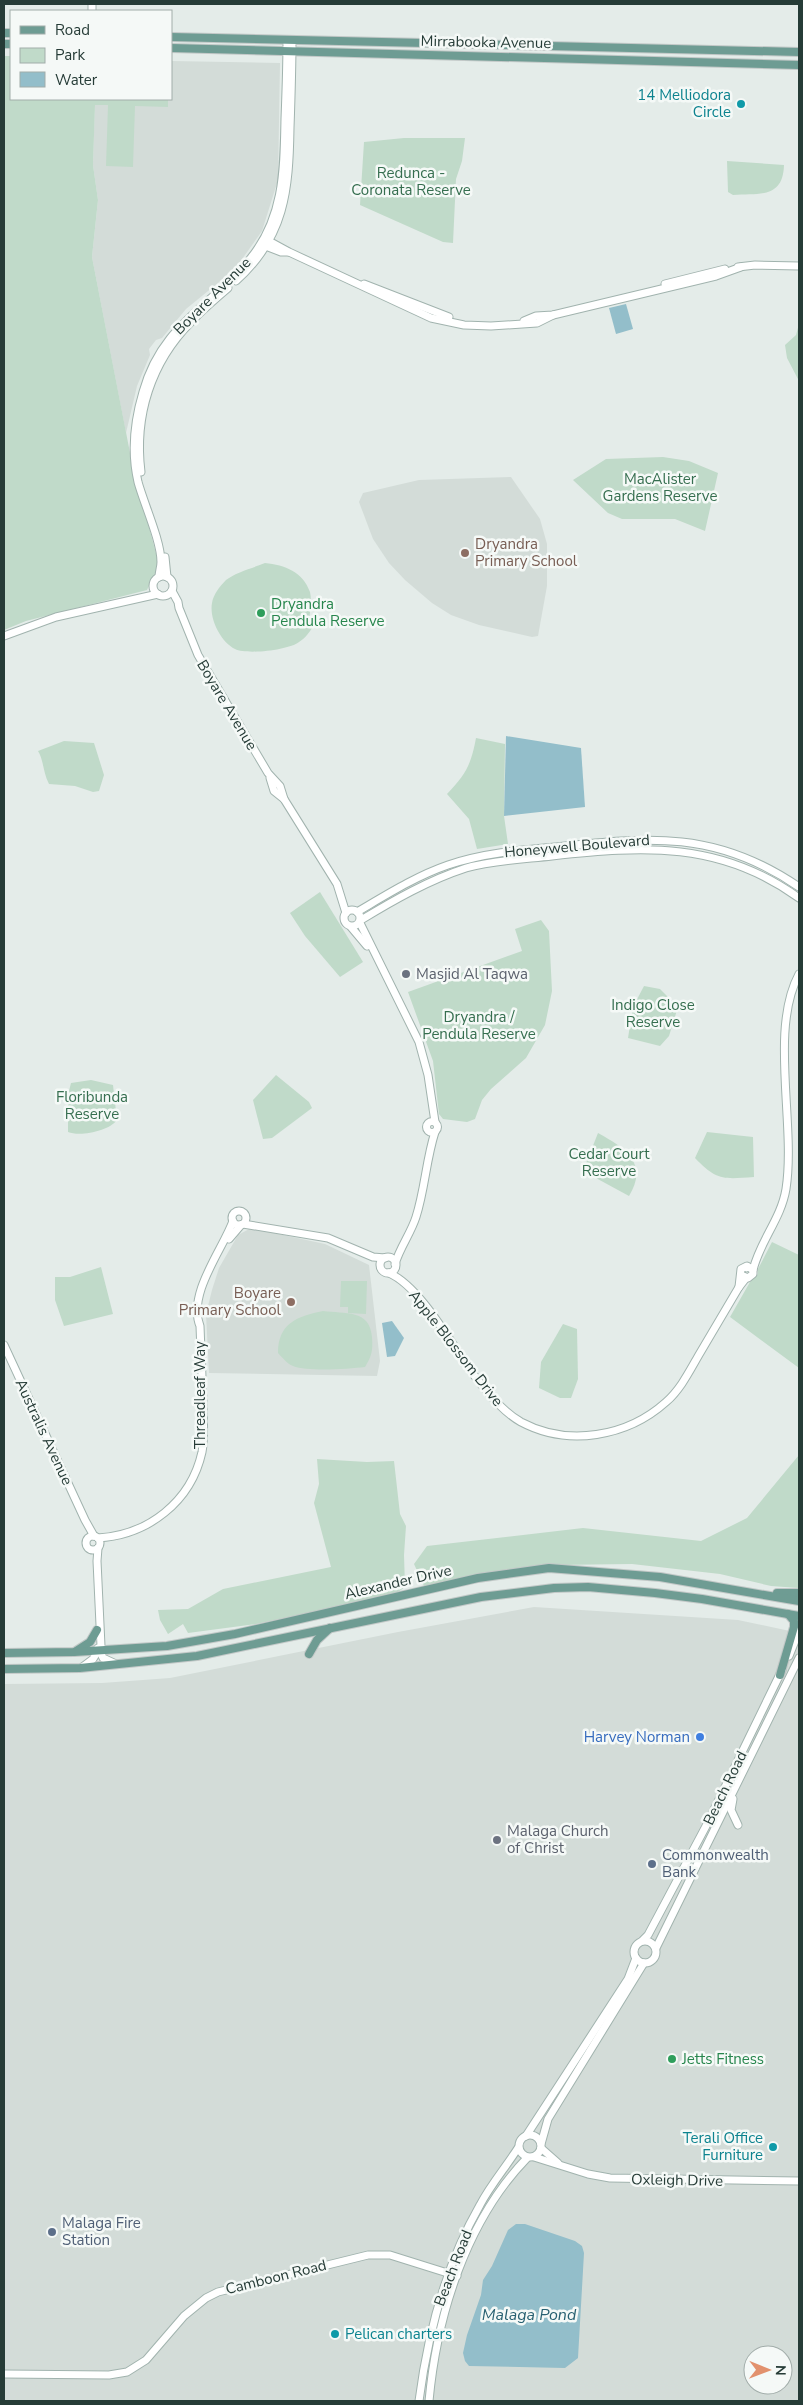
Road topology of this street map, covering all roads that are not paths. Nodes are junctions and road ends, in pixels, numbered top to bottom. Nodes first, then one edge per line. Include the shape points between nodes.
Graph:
1 (172, 37) edge
2 (290, 40) junction
3 (173, 46) edge
4 (290, 51) junction
5 (799, 52) edge
6 (799, 66) edge
7 (265, 243) junction
8 (799, 266) edge
9 (159, 577) junction
10 (167, 577) junction
11 (154, 586) junction
12 (169, 593) junction
13 (158, 594) junction
14 (142, 596) junction
15 (4, 636) edge
16 (555, 847) junction
17 (492, 854) junction
18 (556, 856) junction
19 (492, 864) junction
20 (411, 881) junction
21 (799, 888) edge
22 (416, 889) junction
23 (799, 898) edge
24 (352, 912) junction
25 (360, 921) junction
26 (351, 927) junction
27 (376, 958) junction
28 (799, 974) edge
29 (233, 1221) junction
30 (243, 1222) junction
31 (399, 1251) junction
32 (373, 1257) junction
33 (386, 1258) junction
34 (395, 1265) junction
35 (380, 1267) junction
36 (750, 1268) junction
37 (389, 1273) junction
38 (399, 1277) junction
39 (744, 1277) junction
40 (200, 1326) junction
41 (4, 1344) edge
42 (96, 1541) junction
43 (90, 1550) junction
44 (97, 1561) junction
45 (742, 1591) junction
46 (799, 1593) edge
47 (799, 1601) edge
48 (788, 1614) junction
49 (100, 1615) junction
50 (799, 1616) edge
51 (332, 1627) junction
52 (97, 1630) junction
53 (799, 1631) edge
54 (99, 1650) junction
55 (74, 1652) junction
56 (4, 1653) edge
57 (309, 1654) dead end
58 (799, 1658) edge
59 (116, 1664) junction
60 (80, 1668) junction
61 (4, 1669) edge
62 (780, 1675) junction
63 (775, 1707) junction
64 (754, 1728) junction
65 (739, 1780) junction
66 (738, 1826) dead end
67 (643, 1940) junction
68 (656, 1948) junction
69 (636, 1958) junction
70 (644, 1963) junction
71 (526, 2136) junction
72 (541, 2146) junction
73 (518, 2148) junction
74 (530, 2158) junction
75 (558, 2163) junction
76 (799, 2182) edge
77 (448, 2272) junction
78 (457, 2276) junction
79 (4, 2374) edge
80 (419, 2401) edge
81 (429, 2401) edge

1 - 2 main road, Mirrabooka Avenue
2 - 4 street, Boyare Avenue
2 - 5 main road, Mirrabooka Avenue
3 - 4 main road, Mirrabooka Avenue
4 - 6 main road, Mirrabooka Avenue
4 - 7 street, Boyare Avenue via 288,184 282,212
7 - 8 street via 436,314 491,326 522,323 536,316 553,315 716,276 741,267
7 - 9 street, Boyare Avenue via 236,275 180,326 164,347 144,387 136,423 135,465 160,554
7 - 10 street, Boyare Avenue via 242,275 190,322 171,345 146,399 140,432 141,471 161,542
9 - 10 street
9 - 11 street
10 - 12 street via 173,583
11 - 13 street
11 - 14 street
12 - 13 street
12 - 24 street, Boyare Avenue via 178,602 198,655 268,773 274,791 284,799
13 - 14 street
14 - 15 street via 56,618
16 - 17 street, Honeywell Boulevard
16 - 18 street
16 - 21 street, Honeywell Boulevard via 633,839 704,845 734,853 784,877
17 - 19 street
17 - 20 street, Honeywell Boulevard via 448,865
18 - 19 street, Honeywell Boulevard
18 - 23 street, Honeywell Boulevard via 632,848 670,849 733,862 781,885
19 - 22 street, Honeywell Boulevard via 468,868
20 - 22 street
20 - 24 street, Honeywell Boulevard
22 - 25 street, Honeywell Boulevard
24 - 25 street
24 - 26 street via 345,921
25 - 26 street, Honeywell Boulevard
25 - 27 street
26 - 27 street
27 - 31 street via 419,1042 431,1102 429,1152 415,1220
28 - 36 street via 786,1020 789,1135 786,1191 780,1213
29 - 30 street
29 - 30 street via 233,1215 239,1212 243,1213
29 - 40 street, Threadleaf Way via 206,1274 200,1301
30 - 32 street via 328,1238
30 - 40 street, Threadleaf Way via 218,1258 206,1289
31 - 33 street
31 - 34 street
32 - 33 street
32 - 35 street
33 - 34 street via 392,1259
33 - 35 street
34 - 37 street
34 - 38 street, Apple Blossom Drive
35 - 37 street
36 - 39 street via 752,1276
36 - 39 street via 741,1269
37 - 38 street, Apple Blossom Drive
38 - 39 street, Apple Blossom Drive via 418,1297 498,1404 522,1423 548,1432 576,1436 603,1434 628,1427 667,1401 684,1380
40 - 42 street, Threadleaf Way via 204,1431 196,1472 182,1497 169,1511 154,1521
41 - 42 street, Australis Avenue
42 - 43 street
42 - 43 street, Australis Avenue via 86,1544
42 - 44 street, Australis Avenue
43 - 44 street, Australis Avenue
44 - 49 street, Australis Avenue
45 - 46 main road
45 - 47 main road, Alexander Drive
45 - 54 main road, Alexander Drive via 660,1577 550,1568 478,1578 235,1634 167,1646
48 - 50 main road, Alexander Drive
48 - 51 main road, Alexander Drive via 702,1599 588,1587 523,1590
48 - 62 main road via 794,1621 794,1627
49 - 52 street, Australis Avenue
49 - 54 street, Australis Avenue
51 - 57 main road via 316,1640
51 - 59 main road, Alexander Drive via 197,1656
52 - 54 street, Australis Avenue
52 - 55 main road via 90,1642
53 - 62 street, Beach Road
54 - 55 main road, Alexander Drive
54 - 59 street via 103,1658
54 - 60 street
55 - 56 main road, Alexander Drive
58 - 63 street, Beach Road
59 - 60 main road, Alexander Drive
60 - 61 main road, Alexander Drive
62 - 64 street, Beach Road
63 - 64 street via 763,1723
63 - 65 street, Beach Road
64 - 67 street, Beach Road via 706,1826
65 - 66 street via 731,1807
65 - 68 street, Beach Road
67 - 68 street
67 - 69 street via 635,1947
68 - 70 street via 654,1959
69 - 70 street
69 - 71 street via 628,1979
70 - 72 street via 548,2119
71 - 72 street via 535,2136
71 - 73 street via 520,2140
72 - 74 street
72 - 75 street, Oxleigh Drive
73 - 74 street via 521,2154
73 - 77 street, Beach Road via 480,2204
74 - 75 street, Oxleigh Drive
74 - 78 street, Beach Road via 514,2172 490,2205
75 - 76 street, Oxleigh Drive via 574,2171 610,2178
77 - 78 street, Camboon Road
77 - 79 street, Camboon Road via 390,2255 360,2256 218,2292 184,2316 146,2360 127,2372 108,2375
77 - 80 street, Beach Road via 435,2312
78 - 81 street, Beach Road via 433,2362

